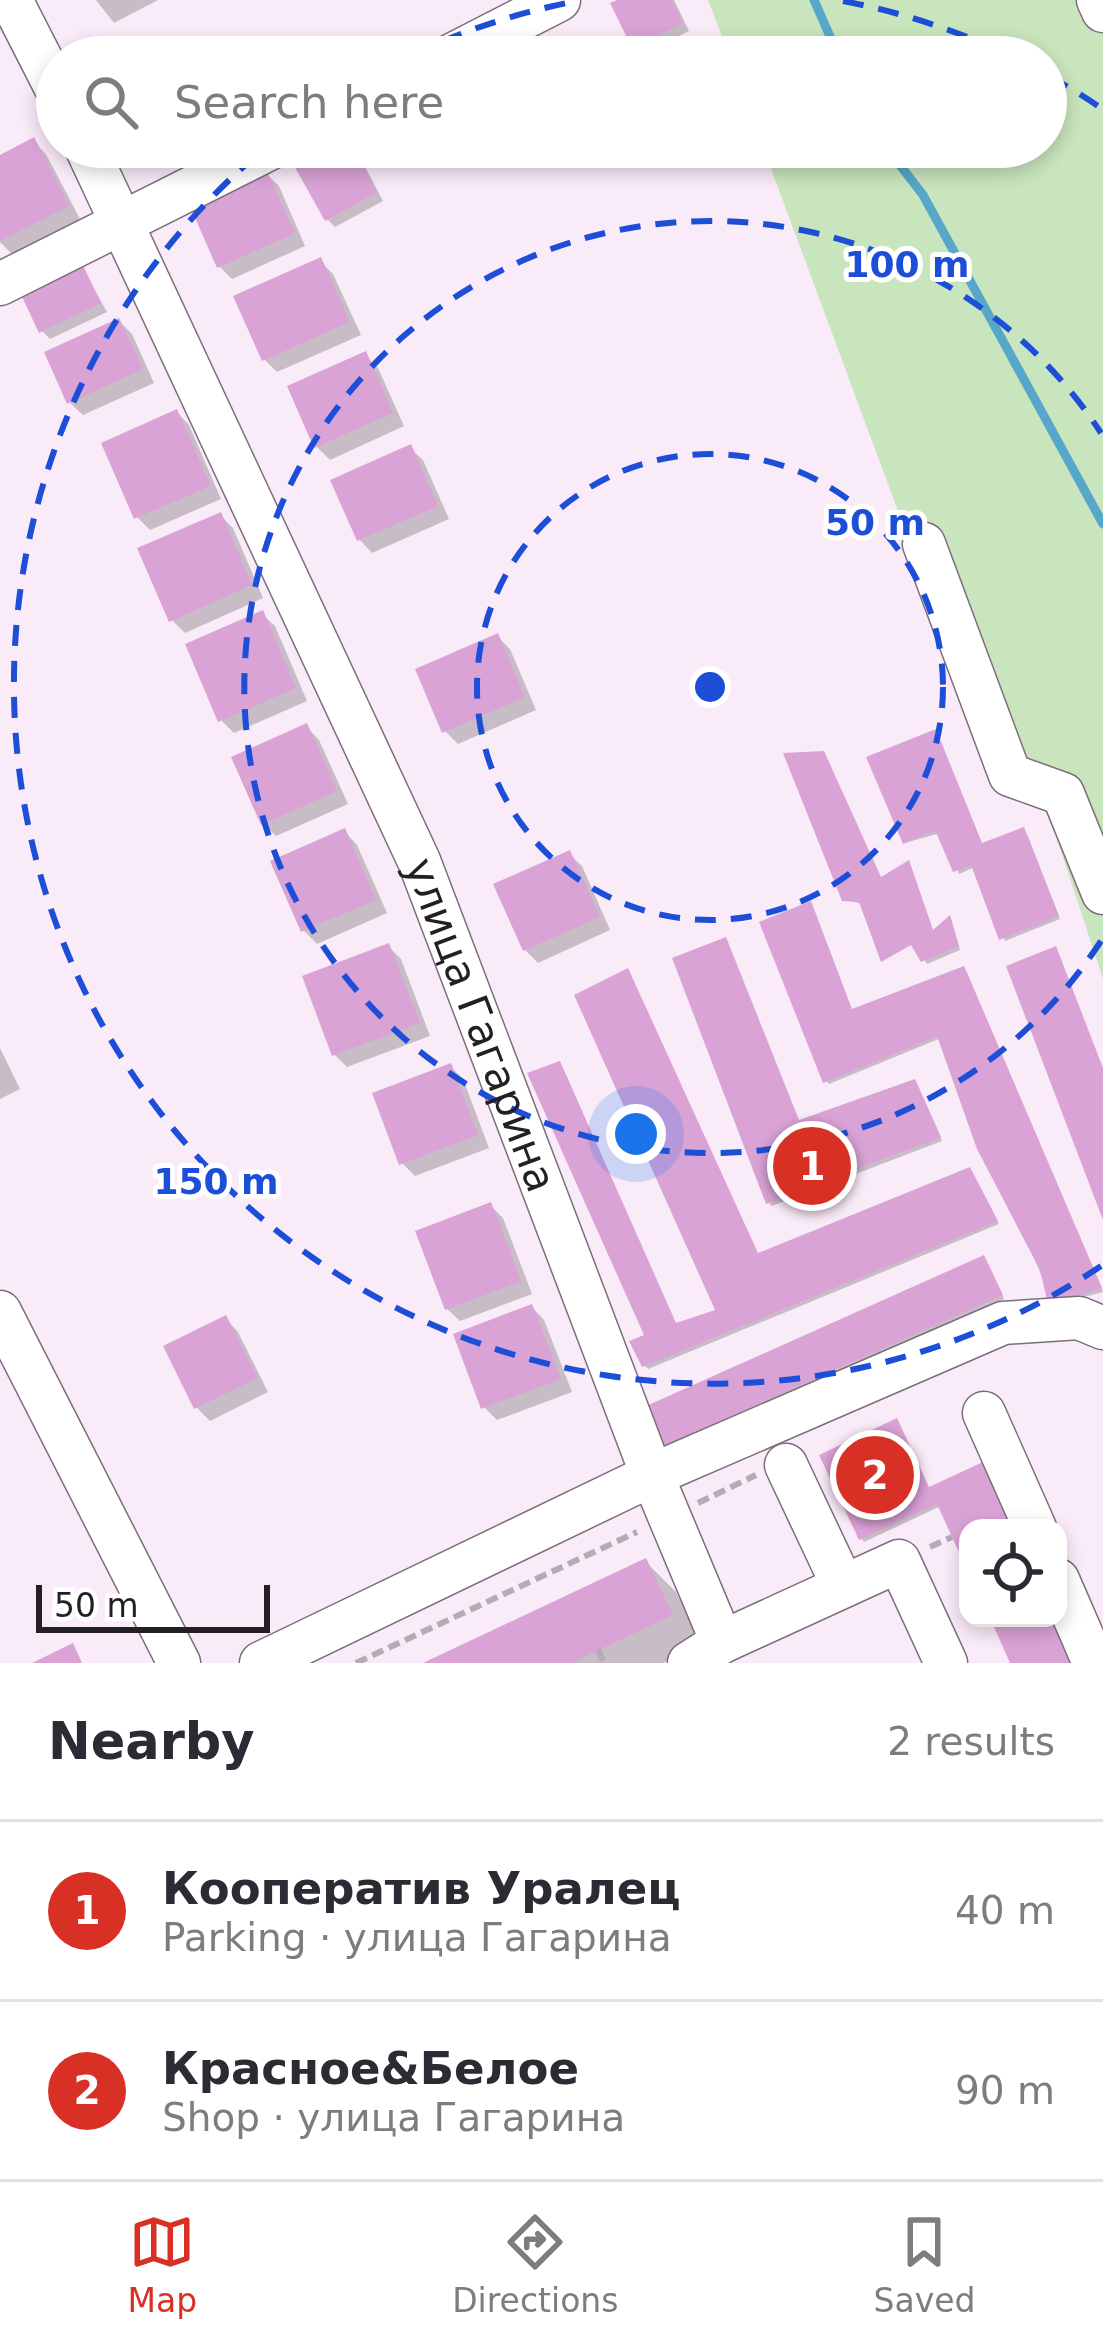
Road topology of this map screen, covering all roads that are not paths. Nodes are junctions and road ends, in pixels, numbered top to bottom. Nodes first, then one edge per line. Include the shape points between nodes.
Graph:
1 (11, 0) edge
2 (559, 0) edge
3 (1098, 0) edge
4 (1103, 11) edge
5 (489, 36) edge
6 (36, 49) edge
7 (97, 168) edge
8 (232, 168) edge
9 (125, 223) junction
10 (0, 284) edge
11 (924, 544) dead end
12 (1103, 893) edge
13 (0, 1312) edge
14 (1103, 1328) edge
15 (984, 1413) dead end
16 (786, 1465) dead end
17 (652, 1475) junction
18 (1031, 1519) edge
19 (843, 1586) junction
20 (1067, 1601) edge
21 (706, 1652) edge
22 (179, 1663) edge
23 (261, 1663) edge
24 (946, 1663) edge
25 (1094, 1663) edge

1 - 6 street
2 - 5 street
3 - 4 street
7 - 9 street, улица Гагарина
8 - 9 street
9 - 10 street
9 - 17 street, улица Гагарина via 419,861
11 - 12 street via 1010,775 1063,794
13 - 22 street
14 - 17 street via 1079,1318 1003,1323
15 - 18 street
16 - 19 street
17 - 21 street, улица Гагарина
17 - 23 street
19 - 21 street
19 - 24 street via 899,1561
20 - 25 street

